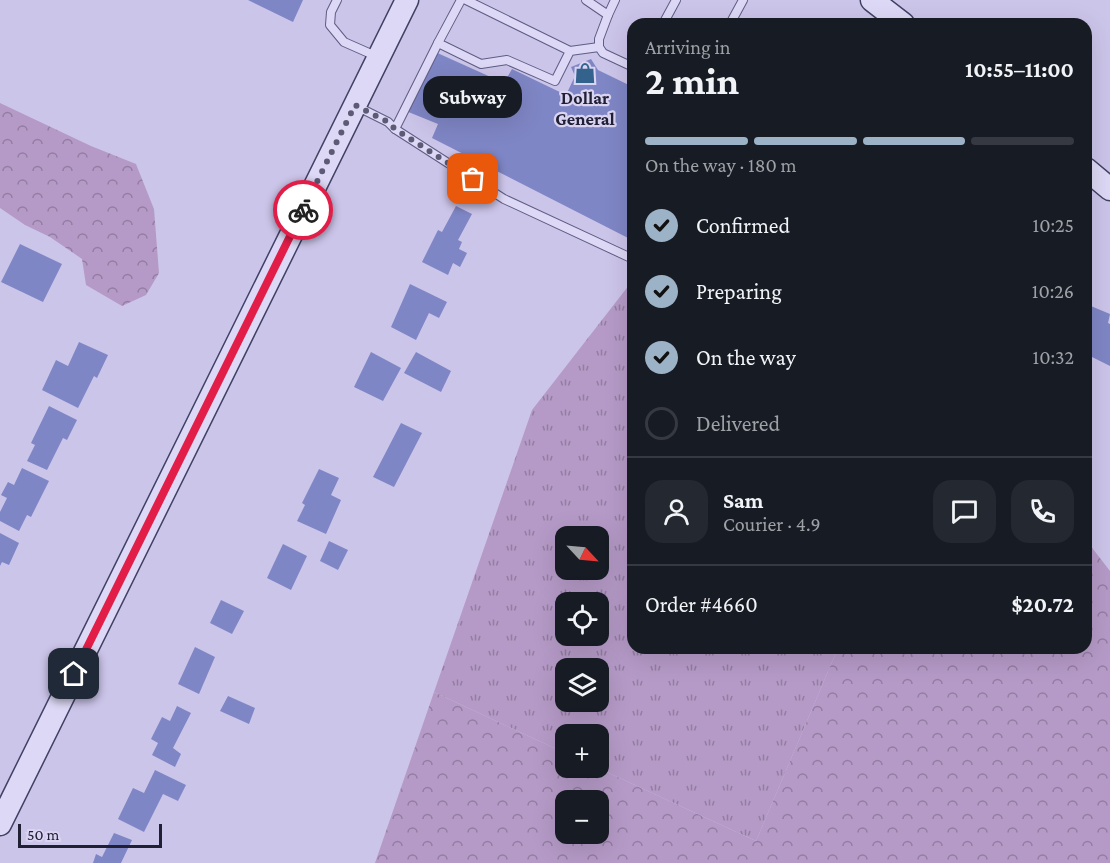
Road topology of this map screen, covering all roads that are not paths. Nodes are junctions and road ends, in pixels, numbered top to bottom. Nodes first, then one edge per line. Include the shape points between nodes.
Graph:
1 (337, 0) edge
2 (407, 0) edge
3 (461, 0) edge
4 (466, 0) edge
5 (586, 0) edge
6 (615, 0) edge
7 (676, 0) edge
8 (743, 0) edge
9 (872, 0) edge
10 (608, 15) junction
11 (666, 18) edge
12 (733, 18) edge
13 (895, 18) edge
14 (438, 43) junction
15 (599, 47) junction
16 (570, 51) junction
17 (379, 57) junction
18 (627, 64) edge
19 (355, 105) junction
20 (395, 129) junction
21 (1092, 175) edge
22 (1110, 189) edge
23 (627, 256) edge
24 (0, 824) edge

1 - 17 lane via 330,25 344,42
2 - 17 main road
3 - 14 lane
4 - 16 lane
5 - 10 lane
6 - 10 lane
7 - 11 lane
8 - 12 lane
9 - 13 main road
10 - 15 lane
14 - 16 lane via 481,64 507,60 555,81
14 - 20 lane
15 - 16 lane
15 - 18 lane via 603,53
17 - 19 main road
19 - 20 lane
19 - 24 main road
20 - 23 lane via 504,199
21 - 22 main road

